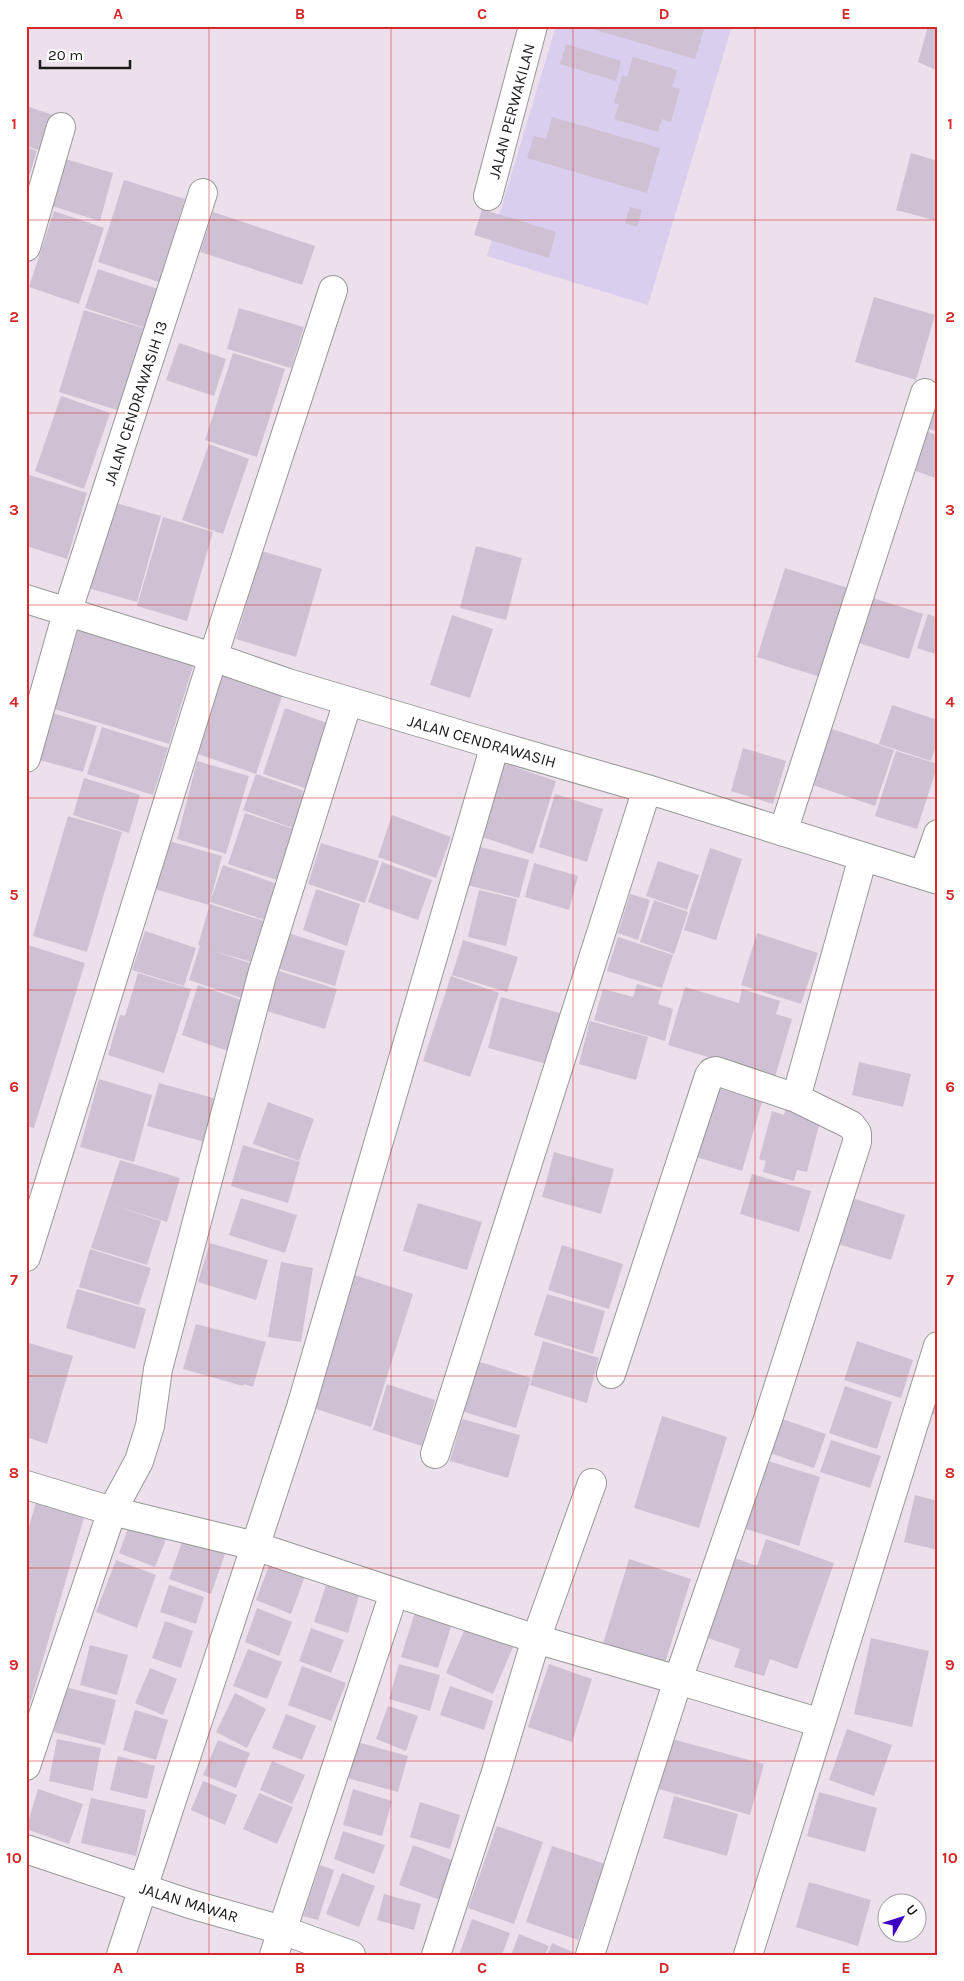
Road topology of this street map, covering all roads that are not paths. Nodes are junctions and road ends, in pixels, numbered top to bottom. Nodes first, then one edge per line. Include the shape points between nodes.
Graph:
1 (533, 26) edge
2 (61, 127) dead end
3 (203, 193) dead end
4 (488, 196) dead end
5 (26, 247) edge
6 (333, 290) dead end
7 (925, 393) dead end
8 (26, 599) edge
9 (67, 612) junction
10 (213, 657) junction
11 (348, 701) junction
12 (495, 745) junction
13 (26, 758) edge
14 (647, 789) junction
15 (783, 832) junction
16 (938, 834) edge
17 (863, 857) junction
18 (931, 877) edge
19 (796, 1098) junction
20 (26, 1257) edge
21 (938, 1346) edge
22 (611, 1374) dead end
23 (435, 1454) dead end
24 (592, 1483) dead end
25 (26, 1486) edge
26 (112, 1512) junction
27 (255, 1546) junction
28 (394, 1593) junction
29 (536, 1639) junction
30 (678, 1680) junction
31 (821, 1723) junction
32 (26, 1766) edge
33 (26, 1849) edge
34 (142, 1888) junction
35 (278, 1943) edge
36 (120, 1955) edge
37 (352, 1955) edge
38 (436, 1955) edge
39 (590, 1955) edge
40 (748, 1955) edge

1 - 4 street, JALAN PERWAKILAN
2 - 5 street
3 - 9 street, JALAN CENDRAWASIH 13
6 - 10 street
7 - 15 street
8 - 9 street, JALAN CENDRAWASIH
9 - 10 street, JALAN CENDRAWASIH
9 - 13 street, JALAN CENDRAWASIH 13
10 - 11 street, JALAN CENDRAWASIH
10 - 20 street
11 - 12 street, JALAN CENDRAWASIH
11 - 26 street via 262,975 158,1369 150,1426 139,1461
12 - 14 street, JALAN CENDRAWASIH
12 - 27 street via 301,1407
14 - 15 street, JALAN CENDRAWASIH
14 - 23 street
15 - 17 street, JALAN CENDRAWASIH
16 - 18 street
17 - 18 street, JALAN CENDRAWASIH
17 - 19 street
19 - 22 street via 716,1071 709,1076
19 - 30 street via 851,1125 857,1133 857,1142 768,1419
21 - 31 street
24 - 29 street
25 - 26 street
26 - 27 street
26 - 32 street
27 - 28 street
27 - 34 street
28 - 29 street
28 - 35 street
29 - 30 street
29 - 38 street
30 - 31 street
30 - 39 street
31 - 40 street
33 - 34 street, JALAN MAWAR
34 - 35 street, JALAN MAWAR via 190,1904
34 - 36 street
35 - 37 street, JALAN MAWAR

